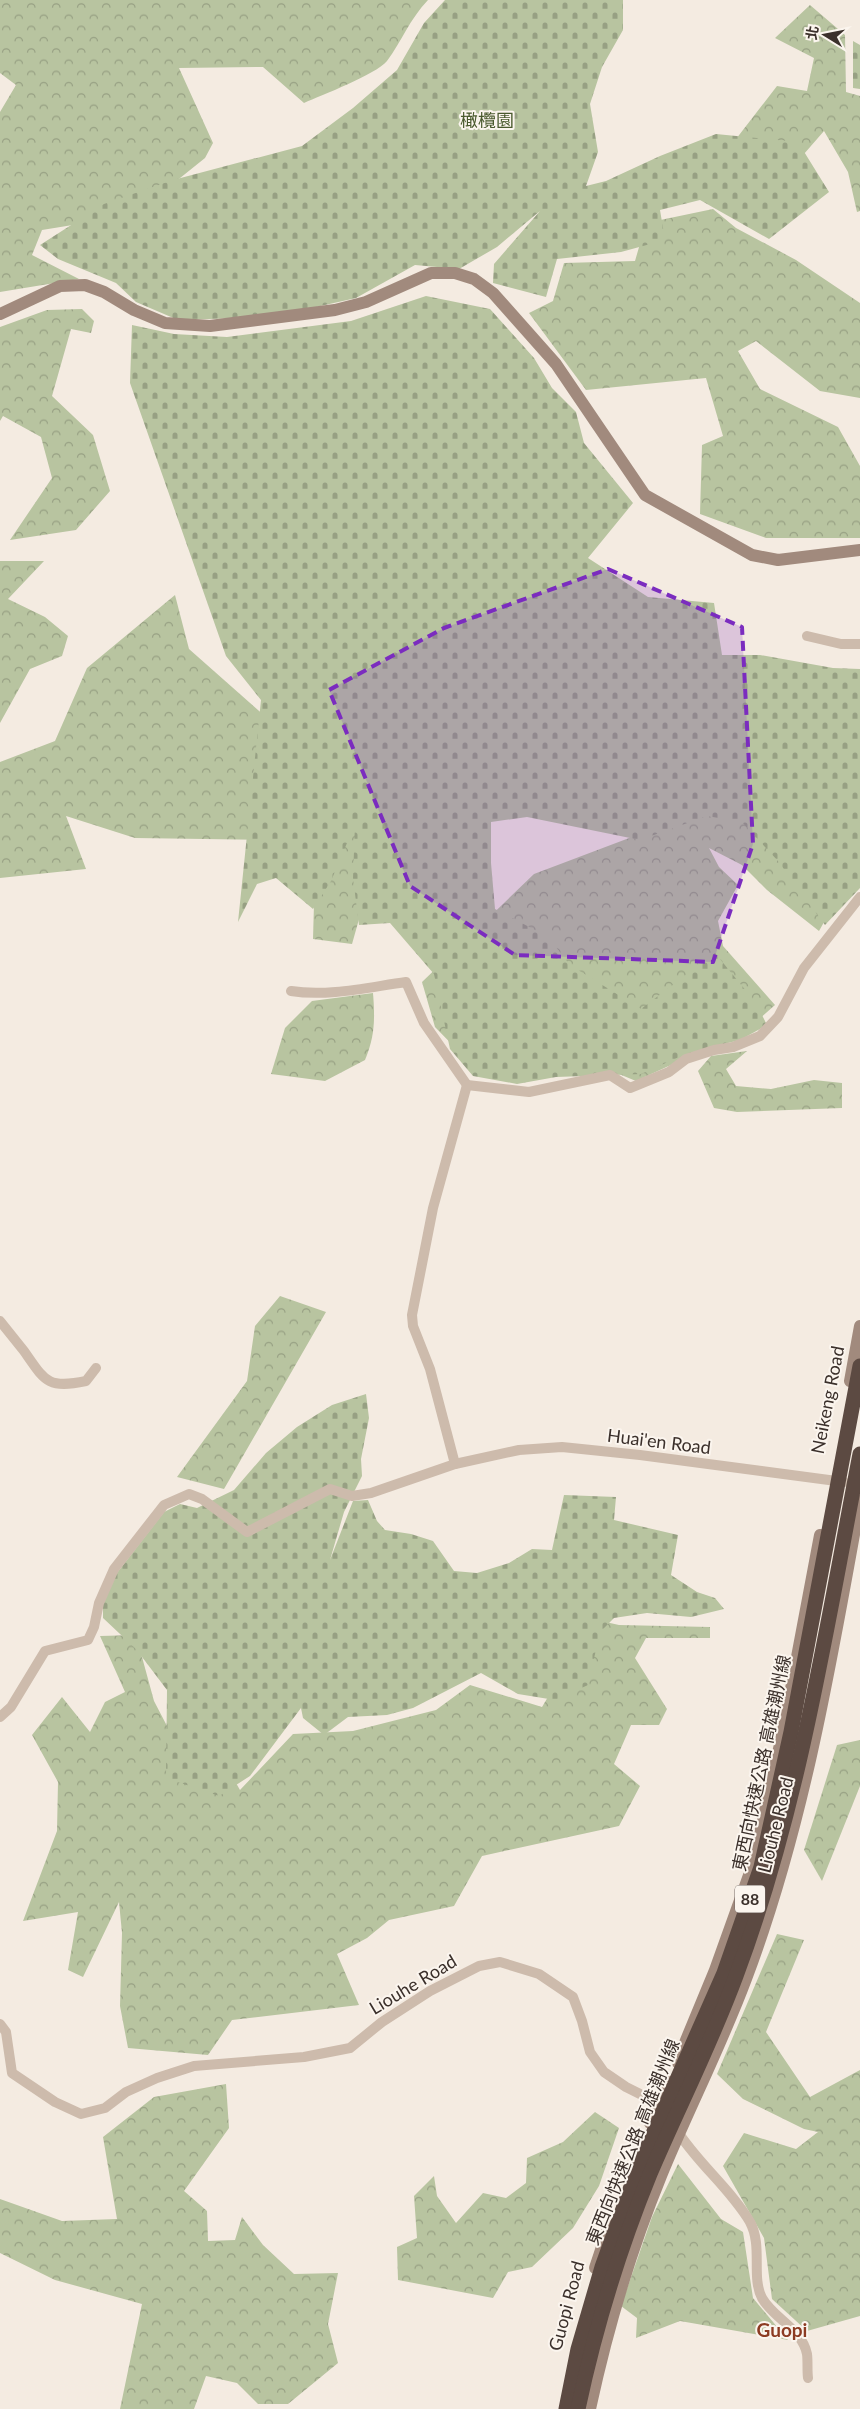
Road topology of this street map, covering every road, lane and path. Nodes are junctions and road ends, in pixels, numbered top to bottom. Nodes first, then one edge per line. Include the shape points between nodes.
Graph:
1 (0, 314) edge
2 (860, 550) edge
3 (807, 636) dead end
4 (860, 644) edge
5 (860, 897) edge
6 (291, 991) dead end
7 (467, 1085) junction
8 (0, 1321) edge
9 (860, 1326) edge
10 (860, 1366) edge
11 (96, 1368) dead end
12 (860, 1454) edge
13 (455, 1464) junction
14 (831, 1480) junction
15 (860, 1484) edge
16 (860, 1501) edge
17 (0, 1717) edge
18 (0, 2024) edge
19 (658, 2102) junction
20 (679, 2135) junction
21 (808, 2378) dead end
22 (560, 2409) edge
23 (566, 2409) edge
24 (578, 2409) edge
25 (590, 2409) edge

1 - 2 main road via 60,286 85,285 165,323 210,326 335,310 366,302 432,273 455,273 474,279 493,293 556,364 644,495 752,555 778,560
3 - 4 street via 841,644
5 - 7 street via 804,968 778,1017 760,1036 686,1059 669,1072 630,1088 610,1075 529,1092
6 - 7 street via 328,992 406,982 424,1023
7 - 13 street via 433,1208 412,1315
8 - 11 street via 39,1374 50,1382 86,1381
9 - 14 main road, Neikeng Road
10 - 23 highway, 東西向快速公路 高雄潮州線 / 88, bridge via 791,1732 761,1867 724,1973 637,2170 578,2348
12 - 24 highway, 東西向快速公路 高雄潮州線 / 88, bridge via 805,1736 772,1872 736,1976 650,2175 590,2352
13 - 14 street, Huai'en Road via 519,1450 562,1447 640,1454
13 - 17 street via 371,1493 352,1496 330,1489 247,1532 189,1494 164,1505 114,1569 98,1604 88,1640 45,1651 11,1706
14 - 15 street, Huai'en Road
14 - 19 main road, Liouhe Road via 783,1731 753,1864 715,1970
16 - 20 main road, Liouhe Road via 815,1740 781,1876 746,1979 702,2088
18 - 19 street, Liouhe Road via 6,2032 12,2073 55,2102 81,2114 105,2108 126,2092 194,2066 304,2057 350,2048 382,2022 430,1991 479,1966 500,1962 539,1974 572,1997 590,2052 604,2072
19 - 20 street
19 - 22 main road, Guopi Road via 600,2251
20 - 21 street via 730,2194 751,2224 758,2248 762,2297 799,2337 807,2353
20 - 25 main road via 625,2275

